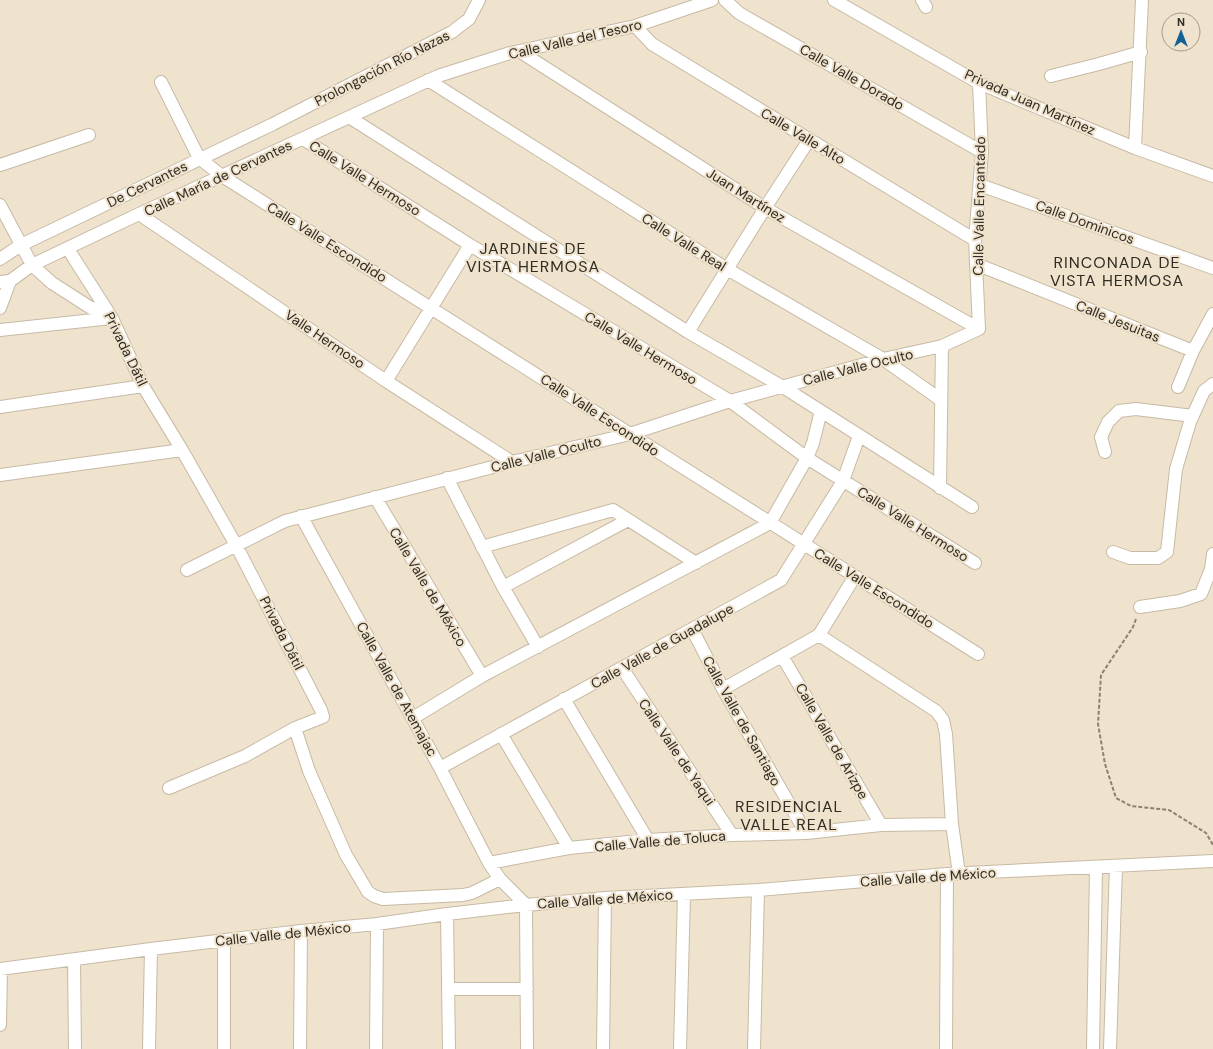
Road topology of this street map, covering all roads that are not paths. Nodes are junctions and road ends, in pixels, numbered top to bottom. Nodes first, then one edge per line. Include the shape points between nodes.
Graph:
1 (479, 0) edge
2 (712, 0) edge
3 (725, 0) edge
4 (834, 0) edge
5 (1142, 0) edge
6 (635, 26) junction
7 (519, 51) junction
8 (1141, 52) junction
9 (1051, 76) dead end
10 (433, 78) junction
11 (161, 82) dead end
12 (979, 83) junction
13 (349, 117) junction
14 (274, 124) joint
15 (89, 135) dead end
16 (303, 139) junction
17 (809, 140) junction
18 (1135, 148) junction
19 (982, 152) junction
20 (200, 158) junction
21 (0, 165) edge
22 (222, 176) junction
23 (1213, 176) edge
24 (980, 185) junction
25 (0, 206) edge
26 (765, 208) junction
27 (139, 214) junction
28 (975, 240) junction
29 (21, 245) junction
30 (470, 245) junction
31 (68, 248) junction
32 (0, 259) edge
33 (976, 264) junction
34 (32, 265) junction
35 (1213, 268) edge
36 (727, 269) junction
37 (5, 281) edge
38 (431, 307) junction
39 (0, 308) edge
40 (109, 313) junction
41 (1213, 314) edge
42 (979, 329) junction
43 (0, 330) edge
44 (688, 332) junction
45 (942, 346) junction
46 (1193, 351) junction
47 (883, 359) junction
48 (386, 380) junction
49 (1213, 384) edge
50 (143, 386) junction
51 (783, 386) junction
52 (1178, 387) dead end
53 (941, 400) junction
54 (730, 401) junction
55 (0, 407) edge
56 (821, 412) junction
57 (1193, 416) junction
58 (630, 434) junction
59 (859, 436) junction
60 (182, 450) junction
61 (1105, 452) dead end
62 (807, 458) junction
63 (512, 462) junction
64 (0, 475) edge
65 (447, 478) junction
66 (843, 481) junction
67 (940, 488) junction
68 (375, 497) junction
69 (972, 507) dead end
70 (302, 516) junction
71 (628, 520) junction
72 (770, 523) junction
73 (804, 544) junction
74 (236, 545) junction
75 (482, 547) junction
76 (1113, 552) dead end
77 (1213, 554) edge
78 (696, 563) junction
79 (975, 563) dead end
80 (188, 570) dead end
81 (855, 576) junction
82 (503, 587) junction
83 (1140, 607) road end
84 (692, 629) junction
85 (819, 635) junction
86 (538, 647) junction
87 (978, 654) dead end
88 (782, 656) junction
89 (622, 668) junction
90 (482, 676) junction
91 (723, 690) junction
92 (564, 699) junction
93 (413, 718) junction
94 (296, 728) junction
95 (501, 734) junction
96 (440, 768) junction
97 (169, 788) dead end
98 (952, 824) junction
99 (881, 825) junction
100 (806, 833) junction
101 (732, 835) junction
102 (648, 840) junction
103 (569, 848) junction
104 (1213, 861) edge
105 (489, 863) junction
106 (1116, 866) junction
107 (1096, 867) junction
108 (953, 874) junction
109 (500, 879) junction
110 (758, 890) junction
111 (684, 894) junction
112 (605, 898) junction
113 (526, 905) junction
114 (447, 914) junction
115 (377, 924) junction
116 (301, 931) junction
117 (224, 940) junction
118 (151, 948) junction
119 (74, 960) junction
120 (0, 969) edge
121 (448, 989) junction
122 (527, 989) junction
123 (0, 1025) edge
124 (75, 1049) edge
125 (149, 1049) edge
126 (224, 1049) edge
127 (300, 1049) edge
128 (376, 1049) edge
129 (449, 1049) edge
130 (527, 1049) edge
131 (603, 1049) edge
132 (680, 1049) edge
133 (754, 1049) edge
134 (946, 1049) edge
135 (1093, 1049) edge
136 (1110, 1049) edge

1 - 14 street, Prolongación Río Nazas via 469,19 452,32
2 - 6 street, Calle Valle del Tesoro
3 - 19 street, Calle Valle Dorado via 739,13
4 - 12 street, Privada Juan Martínez
5 - 8 street
6 - 7 street, Calle Valle del Tesoro
6 - 17 street, Calle Valle Alto via 652,44
7 - 10 street, Calle Valle del Tesoro
7 - 26 street, Juan Martínez
8 - 9 street
8 - 18 street
10 - 13 street, Calle María de Cervantes
10 - 36 street, Calle Valle Real
11 - 20 street
12 - 18 street, Privada Juan Martínez
12 - 19 street, Calle Valle Encantado
13 - 16 street, Calle María de Cervantes
13 - 44 street
14 - 20 street, De Cervantes
15 - 21 street
16 - 22 street, Calle María de Cervantes
16 - 30 street, Calle Valle Hermoso
17 - 26 street
17 - 28 street, Calle Valle Alto
18 - 23 street, Privada Juan Martínez
19 - 24 street, Calle Valle Encantado
20 - 22 street, Calle Valle Escondido
20 - 29 street, De Cervantes
22 - 27 street, Calle María de Cervantes
22 - 38 street, Calle Valle Escondido
24 - 28 street, Calle Valle Encantado
24 - 35 street, Calle Dominicos
25 - 29 street
26 - 36 street
26 - 42 street, Juan Martínez
27 - 31 street, Calle María de Cervantes
27 - 48 street, Valle Hermoso
28 - 33 street, Calle Valle Encantado
29 - 32 street, De Cervantes
29 - 34 street
30 - 38 street
30 - 54 street, Calle Valle Hermoso
31 - 34 street, Calle María de Cervantes
31 - 40 street, Privada Dátil
33 - 42 street, Calle Valle Encantado
33 - 46 street, Calle Jesuitas
34 - 37 street, Calle María de Cervantes
34 - 40 street via 52,283 91,308
36 - 44 street
36 - 47 street, Calle Valle Real
37 - 39 street
38 - 48 street
38 - 58 street, Calle Valle Escondido
40 - 43 street
40 - 50 street, Privada Dátil
41 - 46 street
42 - 45 street, Calle Valle Oculto
44 - 51 street
45 - 47 street, Calle Valle Oculto
45 - 53 street
46 - 52 street
47 - 51 street, Calle Valle Oculto
47 - 53 street, Calle Valle Real
48 - 63 street, Valle Hermoso
49 - 57 street via 1204,392
50 - 55 street
50 - 60 street, Privada Dátil
51 - 54 street, Calle Valle Oculto
51 - 56 street
53 - 67 street
54 - 58 street, Calle Valle Oculto
54 - 62 street, Calle Valle Hermoso
56 - 59 street
56 - 62 street
57 - 61 street via 1136,409 1119,412 1108,422 1101,437
57 - 76 street via 1176,469 1167,552 1158,558 1130,558
58 - 63 street, Calle Valle Oculto
58 - 72 street, Calle Valle Escondido
59 - 66 street, Calle Valle de Guadalupe
59 - 67 street
60 - 64 street
60 - 74 street, Privada Dátil
62 - 66 street, Calle Valle Hermoso
62 - 72 street
63 - 65 street, Calle Valle Oculto
65 - 68 street, Calle Valle Oculto
65 - 75 street
66 - 73 street, Calle Valle de Guadalupe
66 - 79 street, Calle Valle Hermoso
67 - 69 street
68 - 70 street, Calle Valle Oculto
68 - 90 street, Calle Valle de México
70 - 74 street, Calle Valle Oculto via 285,521
70 - 93 street, Calle Valle de Atemajac
71 - 75 street via 612,510
71 - 78 street
71 - 82 street
72 - 73 street, Calle Valle Escondido
72 - 78 street
73 - 81 street, Calle Valle Escondido
73 - 84 street, Calle Valle de Guadalupe via 781,580
74 - 80 street, Calle Valle Oculto
74 - 94 street, Privada Dátil via 321,710 323,717
75 - 82 street
77 - 83 street via 1211,569 1201,594 1180,601
78 - 86 street
81 - 85 street
81 - 87 street, Calle Valle Escondido
82 - 86 street
84 - 89 street, Calle Valle de Guadalupe
84 - 91 street, Calle Valle de Santiago
85 - 88 street
85 - 98 street via 936,710 943,720 946,734
86 - 90 street
88 - 91 street
88 - 99 street, Calle Valle de Arizpe
89 - 92 street, Calle Valle de Guadalupe
89 - 101 street, Calle Valle de Yaqui
90 - 93 street
91 - 100 street, Calle Valle de Santiago
92 - 95 street, Calle Valle de Guadalupe
92 - 102 street
93 - 96 street, Calle Valle de Atemajac
94 - 97 street via 245,756
94 - 109 street via 309,771 346,855 368,892 383,899 463,895
95 - 96 street, Calle Valle de Guadalupe
95 - 103 street
96 - 105 street, Calle Valle de Atemajac
98 - 99 street, Calle Valle de Toluca
98 - 108 street
99 - 100 street, Calle Valle de Toluca
100 - 101 street, Calle Valle de Toluca
101 - 102 street, Calle Valle de Toluca
102 - 103 street, Calle Valle de Toluca
103 - 105 street, Calle Valle de Toluca
104 - 106 street, Calle Valle de México
105 - 109 street, Calle Valle de Atemajac
106 - 107 street, Calle Valle de México
106 - 136 street
107 - 108 street, Calle Valle de México
107 - 135 street
108 - 110 street, Calle Valle de México
108 - 134 street
109 - 113 street, Calle Valle de Atemajac
110 - 111 street, Calle Valle de México
110 - 133 street
111 - 112 street, Calle Valle de México
111 - 132 street
112 - 113 street, Calle Valle de México
112 - 131 street
113 - 114 street, Calle Valle de México
113 - 122 street
114 - 115 street, Calle Valle de México
114 - 121 street
115 - 116 street, Calle Valle de México
115 - 128 street
116 - 117 street, Calle Valle de México
116 - 127 street
117 - 118 street, Calle Valle de México
117 - 126 street
118 - 119 street, Calle Valle de México
118 - 125 street
119 - 120 street, Calle Valle de México
119 - 124 street
120 - 123 street
121 - 122 street
121 - 129 street
122 - 130 street

